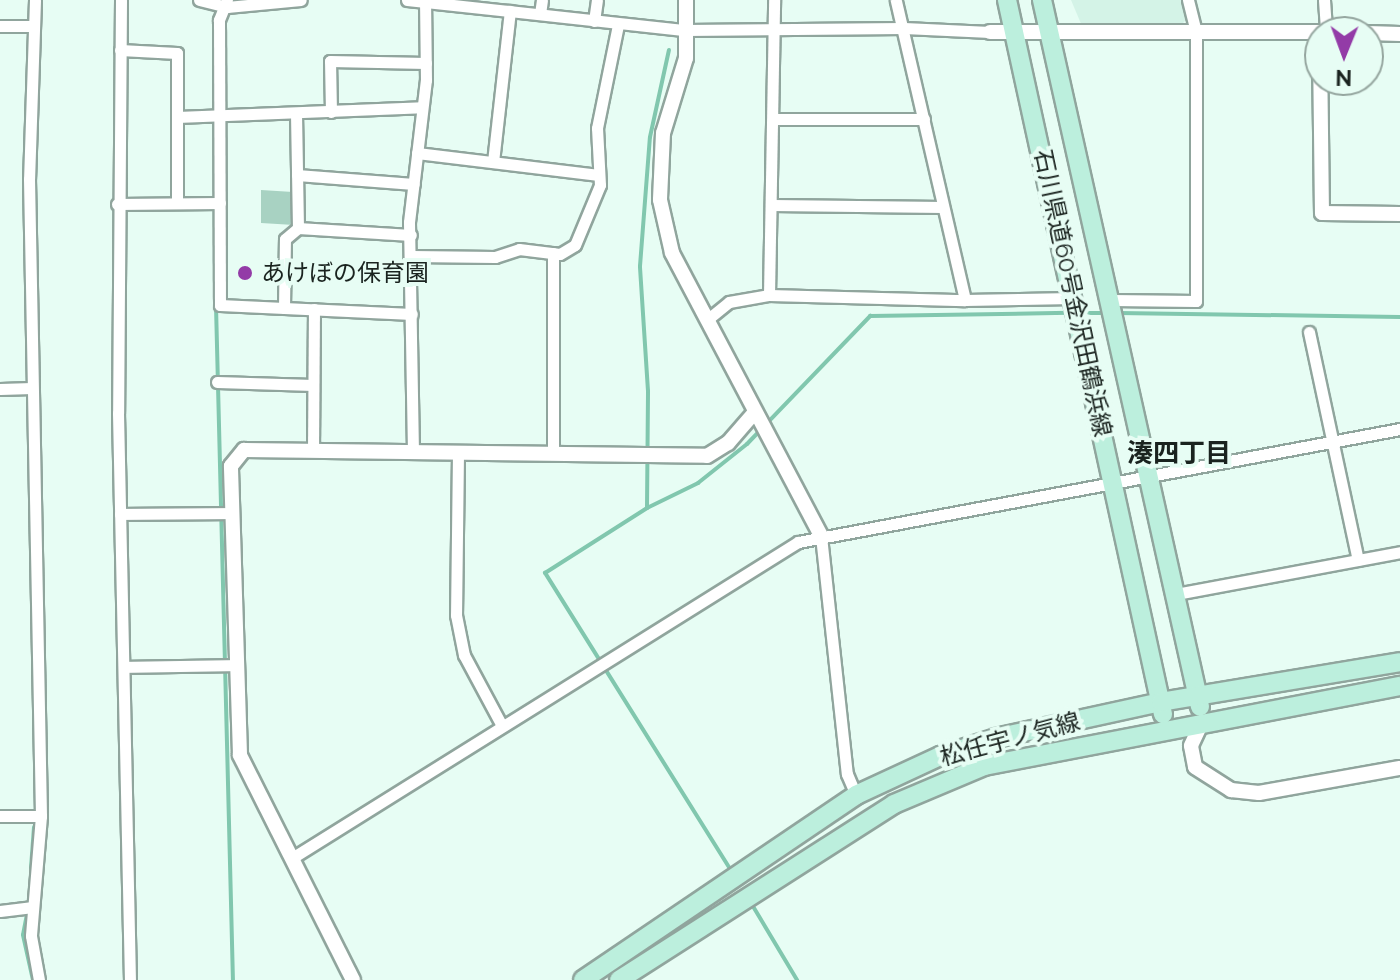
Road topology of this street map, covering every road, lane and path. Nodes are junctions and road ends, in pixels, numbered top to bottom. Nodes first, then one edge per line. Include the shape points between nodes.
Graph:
1 (35, 0) edge
2 (121, 0) edge
3 (199, 0) edge
4 (301, 0) edge
5 (407, 0) edge
6 (542, 0) edge
7 (597, 0) edge
8 (686, 0) edge
9 (774, 0) edge
10 (896, 0) edge
11 (1007, 0) edge
12 (1042, 0) edge
13 (1188, 0) edge
14 (425, 1) edge
15 (227, 3) edge
16 (469, 4) edge
17 (510, 11) junction
18 (540, 14) junction
19 (594, 21) junction
20 (618, 25) junction
21 (0, 26) edge
22 (34, 26) junction
23 (774, 28) junction
24 (904, 28) junction
25 (685, 30) junction
26 (990, 32) joint
27 (1196, 32) junction
28 (1304, 32) edge
29 (1017, 33) junction
30 (1051, 33) junction
31 (120, 50) junction
32 (426, 63) junction
33 (1321, 96) edge
34 (422, 107) junction
35 (331, 112) junction
36 (296, 114) junction
37 (177, 117) junction
38 (220, 117) junction
39 (773, 119) junction
40 (924, 119) junction
41 (417, 153) junction
42 (493, 162) junction
43 (297, 175) junction
44 (599, 175) junction
45 (414, 184) junction
46 (177, 203) junction
47 (220, 203) junction
48 (117, 204) junction
49 (772, 205) junction
50 (943, 207) junction
51 (1400, 214) edge
52 (298, 228) junction
53 (411, 235) junction
54 (553, 253) junction
55 (412, 256) junction
56 (769, 295) junction
57 (1073, 298) junction
58 (965, 300) junction
59 (1111, 300) junction
60 (284, 308) junction
61 (314, 309) junction
62 (412, 314) junction
63 (708, 319) junction
64 (1309, 332) dead end
65 (217, 382) dead end
66 (313, 385) junction
67 (32, 388) junction
68 (0, 389) edge
69 (754, 413) junction
70 (1400, 429) edge
71 (1333, 441) junction
72 (313, 451) junction
73 (413, 452) junction
74 (458, 453) junction
75 (553, 454) junction
76 (1148, 474) junction
77 (1115, 481) junction
78 (231, 513) junction
79 (120, 514) junction
80 (821, 536) junction
81 (1400, 552) edge
82 (1358, 560) junction
83 (1176, 594) junction
84 (1400, 662) edge
85 (235, 665) junction
86 (124, 667) junction
87 (1400, 686) edge
88 (1198, 697) junction
89 (1161, 702) junction
90 (1202, 722) junction
91 (501, 724) junction
92 (1167, 728) junction
93 (1191, 746) junction
94 (1400, 768) edge
95 (856, 795) junction
96 (0, 816) edge
97 (41, 816) junction
98 (292, 858) junction
99 (28, 908) junction
100 (0, 911) edge
101 (39, 980) edge
102 (130, 980) edge
103 (353, 980) edge
104 (583, 980) edge
105 (619, 980) edge

1 - 22 street
2 - 31 street
3 - 15 street
4 - 15 street
5 - 14 street
6 - 18 street
7 - 19 street
8 - 25 street
9 - 23 street
10 - 24 street
11 - 29 main road, 石川県道60号金沢田鶴浜線
12 - 30 main road, 石川県道60号金沢田鶴浜線
13 - 27 street
14 - 16 street
14 - 32 street
15 - 38 street via 219,20
16 - 17 street
17 - 18 street
17 - 42 street
18 - 19 street
19 - 20 street
20 - 25 street
20 - 44 street via 597,128
21 - 22 street
22 - 67 street via 29,179
23 - 24 street
23 - 25 street
23 - 39 street
24 - 26 street
24 - 40 street
25 - 63 street via 686,58 663,133 660,200 672,253
26 - 29 street
27 - 28 street
27 - 30 street
27 - 59 street via 1196,301
29 - 30 street
29 - 57 main road, 石川県道60号金沢田鶴浜線
30 - 59 main road, 石川県道60号金沢田鶴浜線
31 - 37 street via 177,53
31 - 48 street
32 - 34 street
32 - 35 street via 330,61
33 - 51 street via 1322,213
34 - 35 street
34 - 41 street
35 - 36 street
36 - 38 street
36 - 43 street
37 - 38 street
37 - 46 street
38 - 47 street
39 - 40 street
39 - 49 street
40 - 50 street
41 - 42 street
41 - 45 street
42 - 44 street
43 - 45 street
43 - 52 street
44 - 54 street via 600,185 575,245
45 - 53 street
46 - 47 street
46 - 48 street
47 - 60 street via 220,305
48 - 79 street
49 - 50 street
49 - 56 street
50 - 58 street
52 - 53 street
52 - 60 street via 285,239
53 - 55 street
54 - 55 street via 519,249 495,257
54 - 75 street
55 - 62 street
56 - 58 street
56 - 63 street via 729,302
57 - 58 street
57 - 77 main road, 石川県道60号金沢田鶴浜線
59 - 76 main road, 石川県道60号金沢田鶴浜線
60 - 61 street
61 - 62 street
61 - 66 street
62 - 73 street
63 - 69 street
64 - 71 street
65 - 66 street
66 - 72 street
67 - 68 street
67 - 97 street
69 - 75 street via 728,443 707,456
69 - 80 street
70 - 71 street
71 - 76 street
71 - 82 street
72 - 73 street
72 - 78 street via 244,450 231,466
73 - 74 street
74 - 75 street
74 - 91 street via 456,615 464,655
76 - 77 street
76 - 83 main road, 石川県道60号金沢田鶴浜線
77 - 80 street
77 - 89 main road, 石川県道60号金沢田鶴浜線
78 - 79 street
78 - 85 street
79 - 86 street
80 - 91 street via 798,542
80 - 95 street via 847,774
81 - 82 street
82 - 83 street
83 - 88 main road, 石川県道60号金沢田鶴浜線
84 - 88 main road, 松任宇ノ気線
85 - 86 street
85 - 98 street via 240,755
86 - 102 street
87 - 90 main road, 松任宇ノ気線
88 - 89 main road, 松任宇ノ気線
88 - 90 main road, 石川県道60号金沢田鶴浜線
89 - 92 main road, 石川県道60号金沢田鶴浜線
89 - 95 main road, 松任宇ノ気線 via 996,738 940,756
90 - 92 main road, 松任宇ノ気線
90 - 93 street
91 - 98 street
92 - 93 street
92 - 105 main road, 松任宇ノ気線 via 1005,760 927,787
93 - 94 street via 1195,767 1231,790 1259,793
95 - 104 main road, 松任宇ノ気線
96 - 97 street
97 - 99 street
98 - 103 street
99 - 100 street
99 - 101 street

